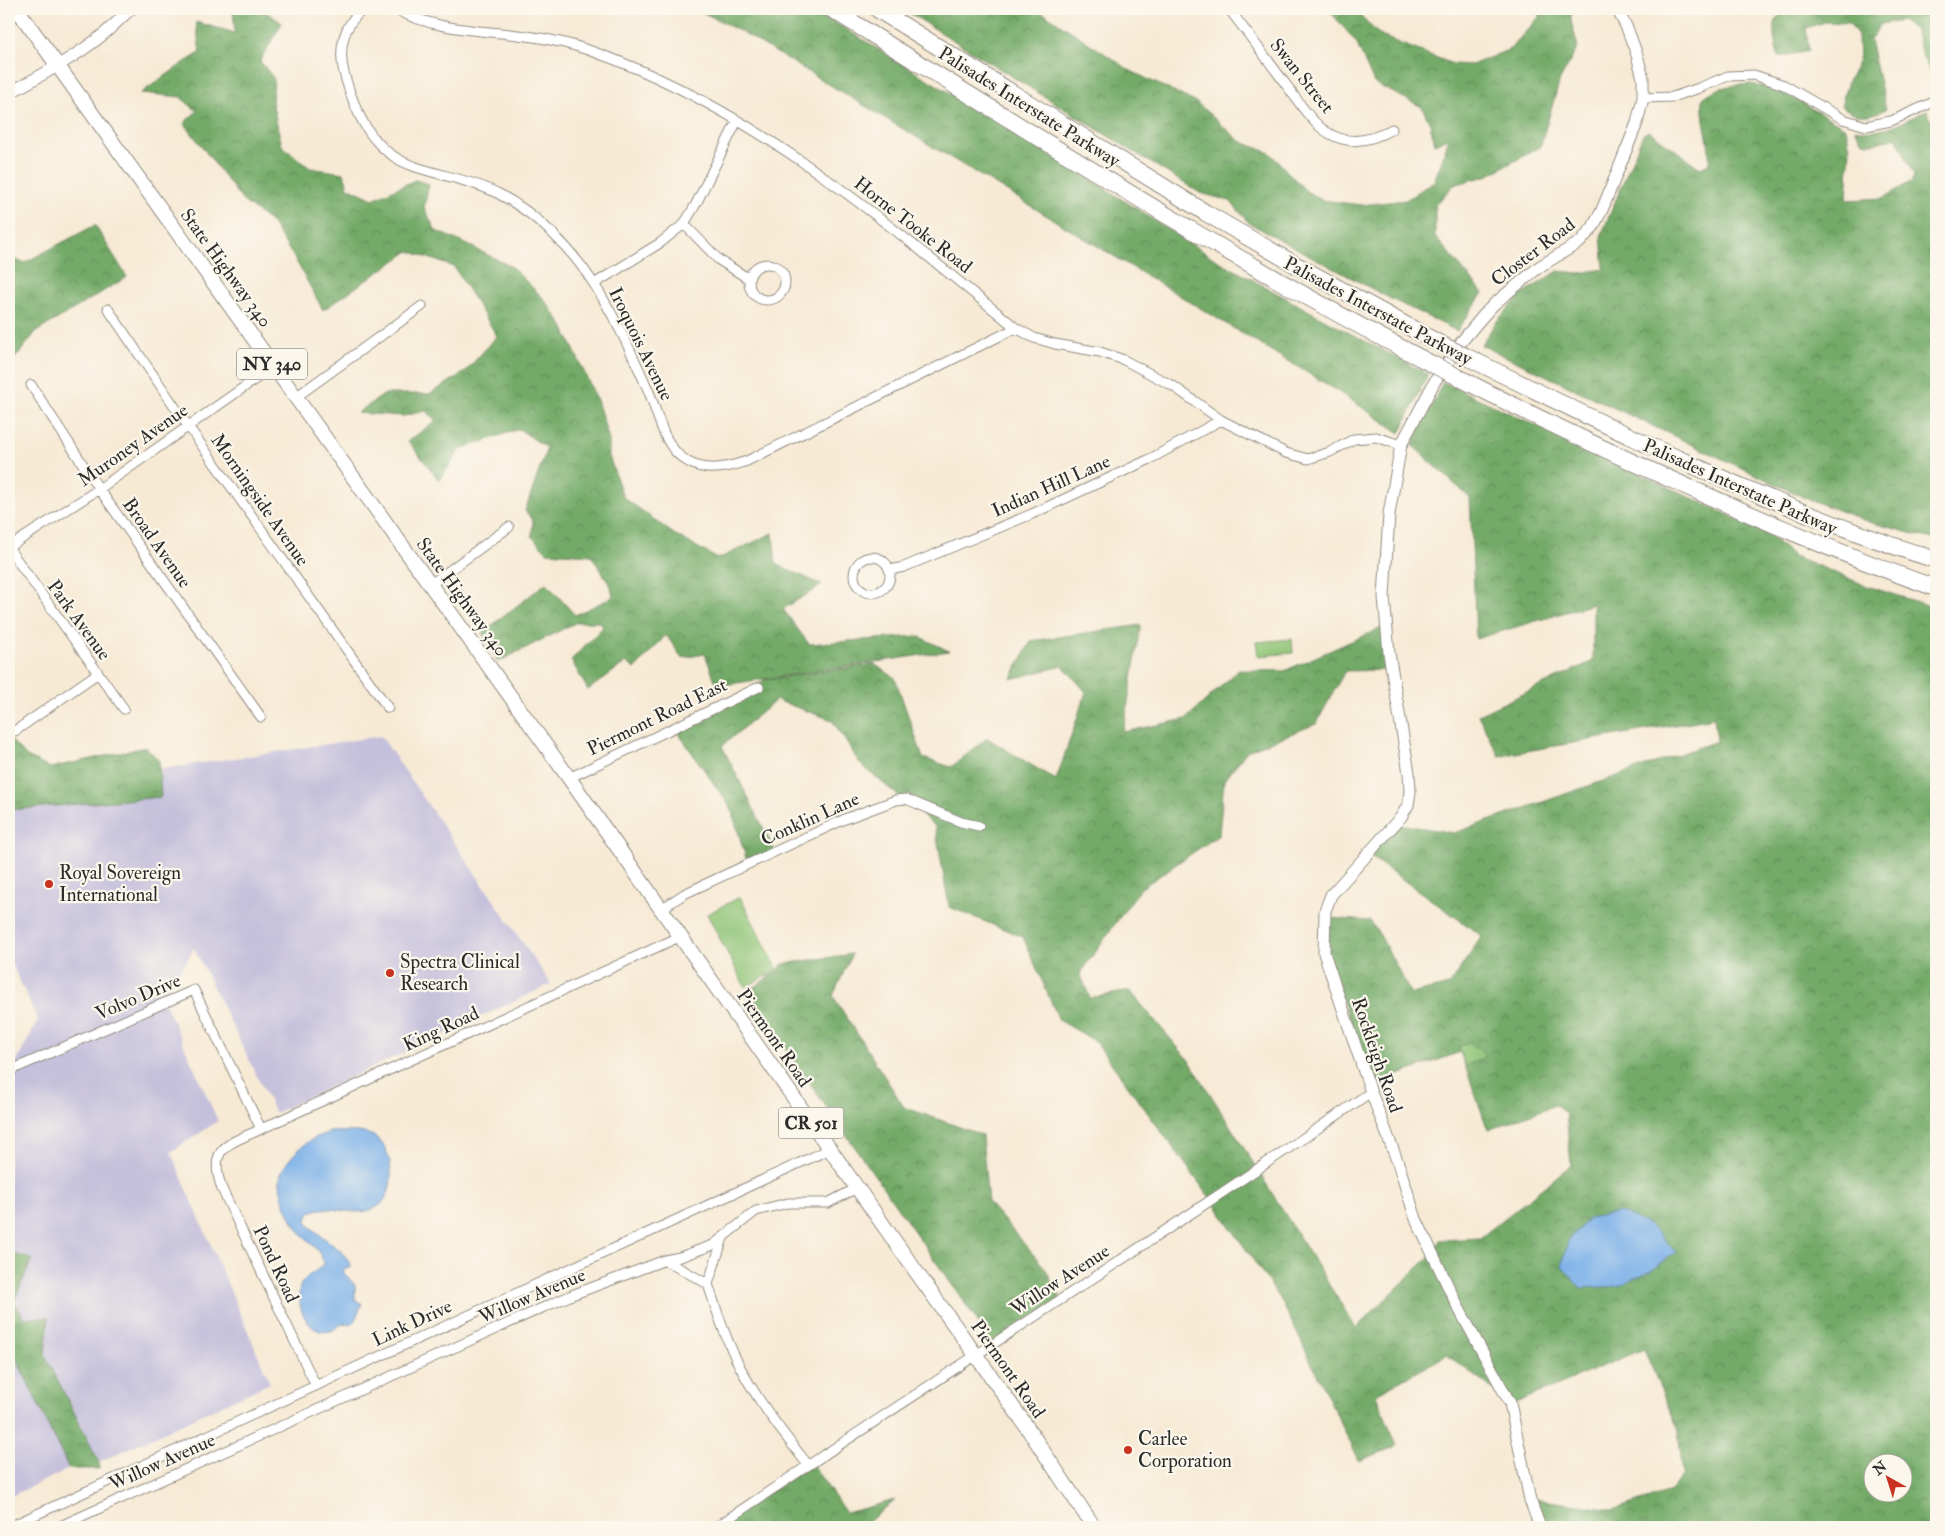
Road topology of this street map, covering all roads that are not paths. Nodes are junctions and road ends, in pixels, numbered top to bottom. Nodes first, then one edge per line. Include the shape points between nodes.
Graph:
1 (17, 9) edge
2 (131, 9) edge
3 (364, 9) edge
4 (395, 9) edge
5 (831, 9) edge
6 (876, 9) edge
7 (1229, 9) edge
8 (1617, 9) edge
9 (58, 66) junction
10 (9, 93) edge
11 (1643, 98) junction
12 (1936, 101) edge
13 (737, 121) junction
14 (1392, 129) dead end
15 (684, 224) junction
16 (749, 279) junction
17 (594, 284) junction
18 (422, 306) dead end
19 (108, 309) dead end
20 (1016, 328) junction
21 (274, 366) junction
22 (31, 385) dead end
23 (296, 398) junction
24 (1221, 420) junction
25 (188, 426) junction
26 (1401, 445) junction
27 (99, 489) junction
28 (509, 527) dead end
29 (9, 548) edge
30 (1936, 560) edge
31 (890, 570) junction
32 (431, 584) junction
33 (1936, 588) edge
34 (1384, 596) joint
35 (98, 673) junction
36 (759, 686) dead end
37 (388, 708) dead end
38 (124, 709) dead end
39 (261, 717) dead end
40 (526, 719) joint
41 (15, 731) dead end
42 (569, 778) junction
43 (979, 826) dead end
44 (660, 910) junction
45 (679, 937) junction
46 (9, 1071) edge
47 (1371, 1092) junction
48 (262, 1129) junction
49 (830, 1149) junction
50 (218, 1154) joint
51 (856, 1188) junction
52 (723, 1238) junction
53 (665, 1260) junction
54 (708, 1284) junction
55 (975, 1354) junction
56 (316, 1386) junction
57 (808, 1465) junction
58 (9, 1527) edge
59 (58, 1527) edge
60 (716, 1527) edge
61 (1094, 1527) edge
62 (1540, 1527) edge

1 - 9 main road, State Highway 340 / NY 340
2 - 9 street via 105,33
3 - 17 street, Iroquois Avenue via 348,25 342,43 342,64 358,115 373,137 390,154 411,165 499,194 526,211 551,232
4 - 13 street, Horne Tooke Road via 432,24 564,42 664,81
5 - 33 highway, Palisades Interstate Parkway, bridge via 1196,233 1432,364 1608,450 1741,510
6 - 30 highway, Palisades Interstate Parkway, bridge via 1191,204 1444,346 1611,427 1761,494 1849,530
7 - 14 street, Swan Street via 1315,122 1330,135 1363,141
8 - 11 street, Closter Road via 1637,55 1643,78
9 - 10 street
9 - 21 main road, State Highway 340 / NY 340
11 - 12 street via 1673,97 1728,76 1754,75 1784,85 1843,119 1866,126 1891,121
11 - 26 street, Closter Road via 1637,123 1593,228 1580,242 1539,267 1483,316 1434,381
13 - 15 street
13 - 20 street, Horne Tooke Road via 819,174 886,223
15 - 16 street via 718,260
15 - 17 street
16 - 16 street via 752,293 761,300 778,296 785,281 780,270 769,264 758,267
17 - 20 street, Iroquois Avenue via 634,357 668,443 681,457 697,466 712,469 727,469 747,461
18 - 23 street
19 - 25 street, Morningside Avenue
20 - 24 street, Horne Tooke Road via 1034,338 1124,360 1173,386
21 - 23 main road, State Highway 340 / NY 340
21 - 25 street, Muroney Avenue
22 - 27 street, Broad Avenue
23 - 32 main road, State Highway 340 / NY 340
24 - 26 street, Horne Tooke Road via 1286,453 1308,459 1354,439 1376,437
24 - 31 street, Indian Hill Lane via 1150,459 1032,514
25 - 27 street, Muroney Avenue
25 - 37 street, Morningside Avenue
26 - 34 street, Closter Road via 1389,514
27 - 29 street, Muroney Avenue
27 - 39 street, Broad Avenue
28 - 32 street
29 - 35 street, Park Avenue
31 - 31 street via 883,560 870,556 859,562 854,579 865,592 876,593 890,582
32 - 40 main road, State Highway 340 / NY 340
34 - 47 street, Rockleigh Road via 1389,653 1409,773 1408,805 1386,835 1331,895 1325,911 1326,959
35 - 38 street, Park Avenue
35 - 41 street
36 - 42 street, Piermont Road East
40 - 42 main road, Piermont Road / CR 501
42 - 44 main road, Piermont Road / CR 501
43 - 44 street, Conklin Lane via 906,799 896,800 845,819 684,894
44 - 45 main road, Piermont Road / CR 501
45 - 48 street, King Road
45 - 49 main road, Piermont Road / CR 501
46 - 48 street, Volvo Drive via 194,990
47 - 55 street, Willow Avenue via 1248,1177
47 - 62 street, Rockleigh Road via 1416,1219 1457,1305 1510,1403 1530,1500
48 - 50 street, King Road
49 - 51 main road, Piermont Road / CR 501
49 - 56 street, Link Drive
50 - 56 street, Pond Road via 217,1174 222,1189
51 - 52 street, Willow Avenue via 828,1203 788,1203 756,1211
51 - 55 main road, Piermont Road / CR 501
52 - 53 street, Willow Avenue via 704,1249
52 - 54 street
53 - 54 street
53 - 59 street, Willow Avenue via 524,1315
54 - 57 street via 729,1344 751,1387
55 - 57 street, Willow Avenue
55 - 61 main road, Piermont Road / CR 501
56 - 58 street, Link Drive
57 - 60 street, Willow Avenue

